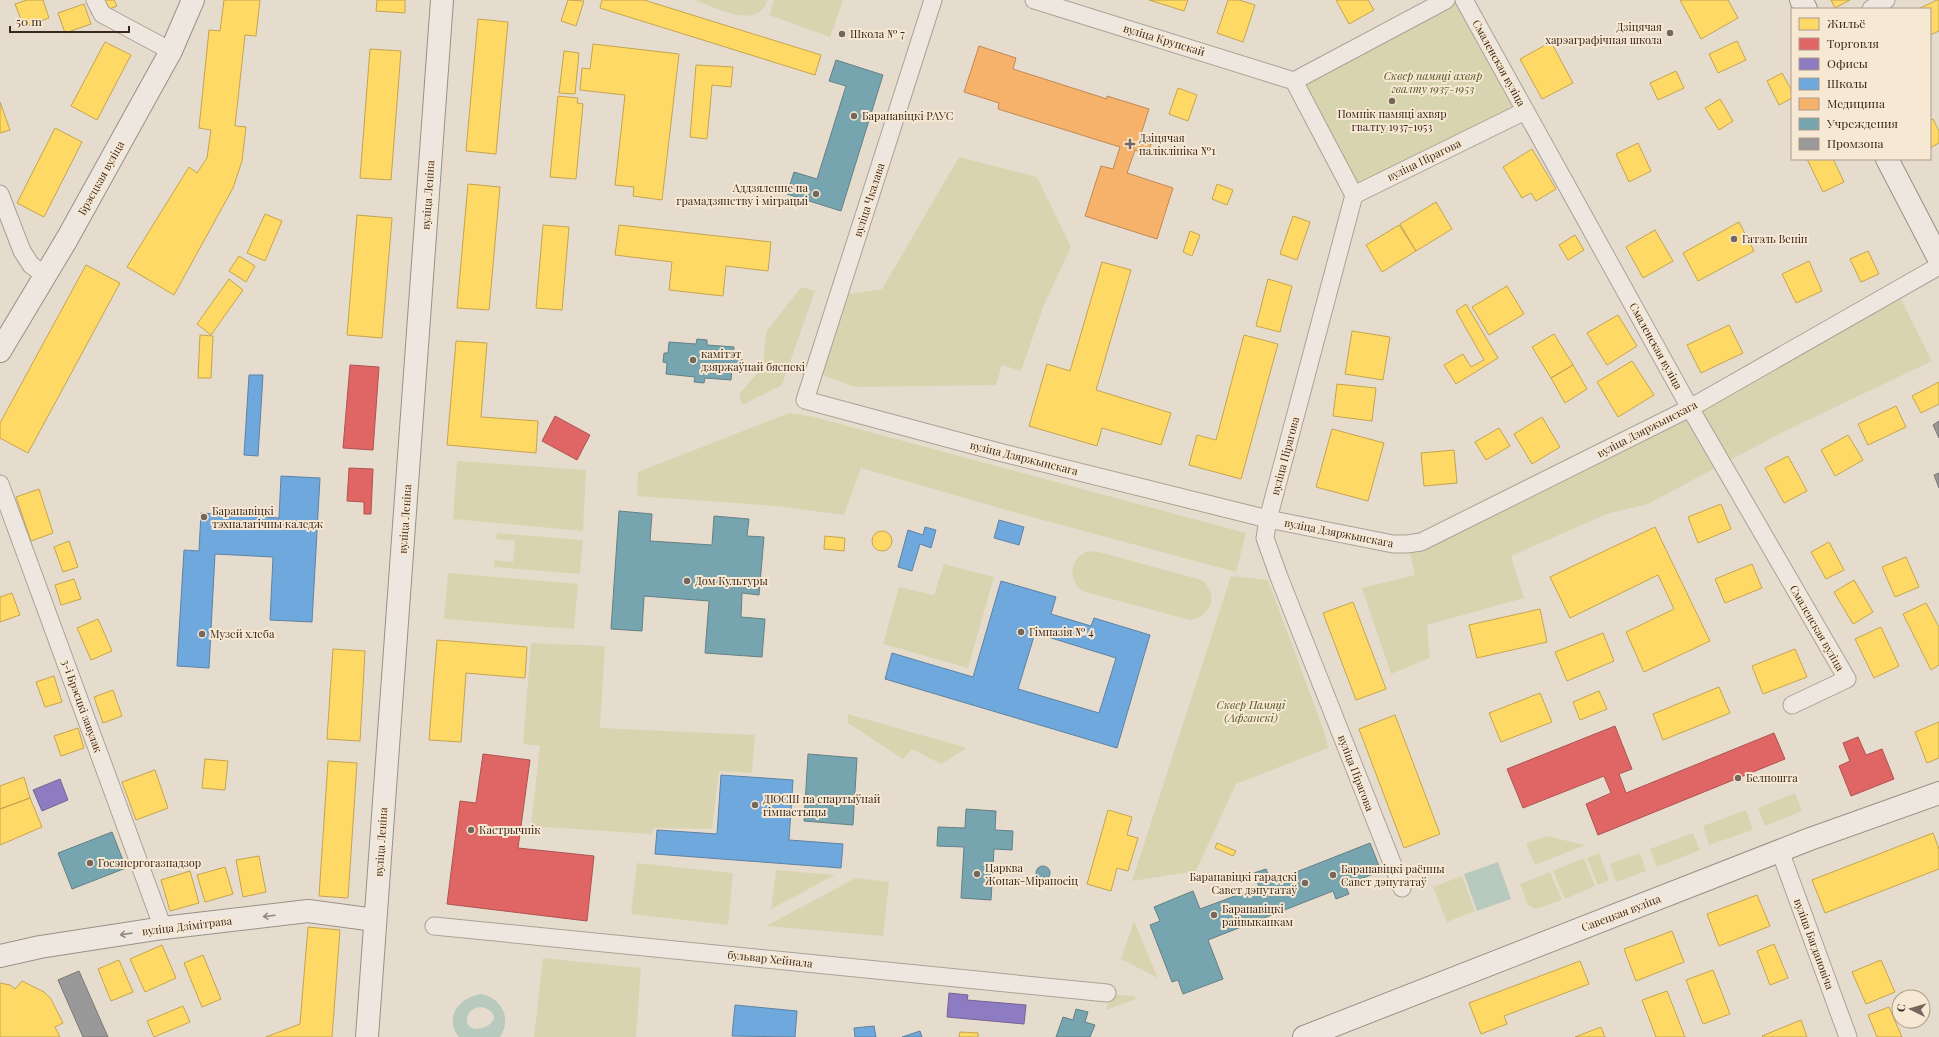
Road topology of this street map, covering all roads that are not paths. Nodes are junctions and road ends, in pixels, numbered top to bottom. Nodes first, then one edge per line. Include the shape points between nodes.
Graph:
1 (95, 0) edge
2 (193, 0) edge
3 (442, 0) edge
4 (933, 0) edge
5 (1034, 0) edge
6 (1446, 0) edge
7 (1464, 0) edge
8 (1886, 0) edge
9 (1873, 8) edge
10 (171, 51) junction
11 (1294, 81) junction
12 (1525, 111) junction
13 (1888, 160) edge
14 (0, 194) edge
15 (1354, 195) junction
16 (1939, 259) edge
17 (1939, 266) edge
18 (45, 275) junction
19 (0, 351) edge
20 (805, 400) joint
21 (1690, 408) junction
22 (0, 484) edge
23 (1268, 520) junction
24 (1792, 705) dead end
25 (1939, 793) edge
26 (1780, 851) junction
27 (1402, 888) dead end
28 (375, 920) junction
29 (434, 926) dead end
30 (163, 928) junction
31 (0, 956) edge
32 (1107, 993) dead end
33 (367, 1037) edge
34 (1304, 1037) edge
35 (1848, 1037) edge

1 - 10 street via 102,14
2 - 10 main road, Брэсцкая вуліца
3 - 28 main road, вуліца Леніна
4 - 20 street, вуліца Чкалава
5 - 11 street, вуліца Крупскай
6 - 11 street
7 - 12 street, Смаленская вуліца
8 - 9 street
10 - 18 main road, Брэсцкая вуліца
11 - 15 street
12 - 15 street, вуліца Пірагова
12 - 21 street, Смаленская вуліца
13 - 16 main road
14 - 18 street via 22,250 31,265
15 - 23 street, вуліца Пірагова
17 - 21 street, вуліца Дзяржынскага
18 - 19 main road, Брэсцкая вуліца
20 - 23 street, вуліца Дзяржынскага
21 - 23 street, вуліца Дзяржынскага via 1421,542 1393,544
21 - 24 street, Смаленская вуліца via 1847,679
22 - 30 street, 3-і Брэсцкі завулак
23 - 27 street, вуліца Пірагова via 1266,538 1279,577
25 - 26 main road, Савецкая вуліца
26 - 34 main road, Савецкая вуліца
26 - 35 street, вуліца Багдановіча
28 -> 30 main road, вуліца Дзімітрава via 308,911
28 - 33 main road, вуліца Леніна
29 - 32 street, бульвар Хейнала
30 -> 31 main road, вуліца Дзімітрава via 40,946

